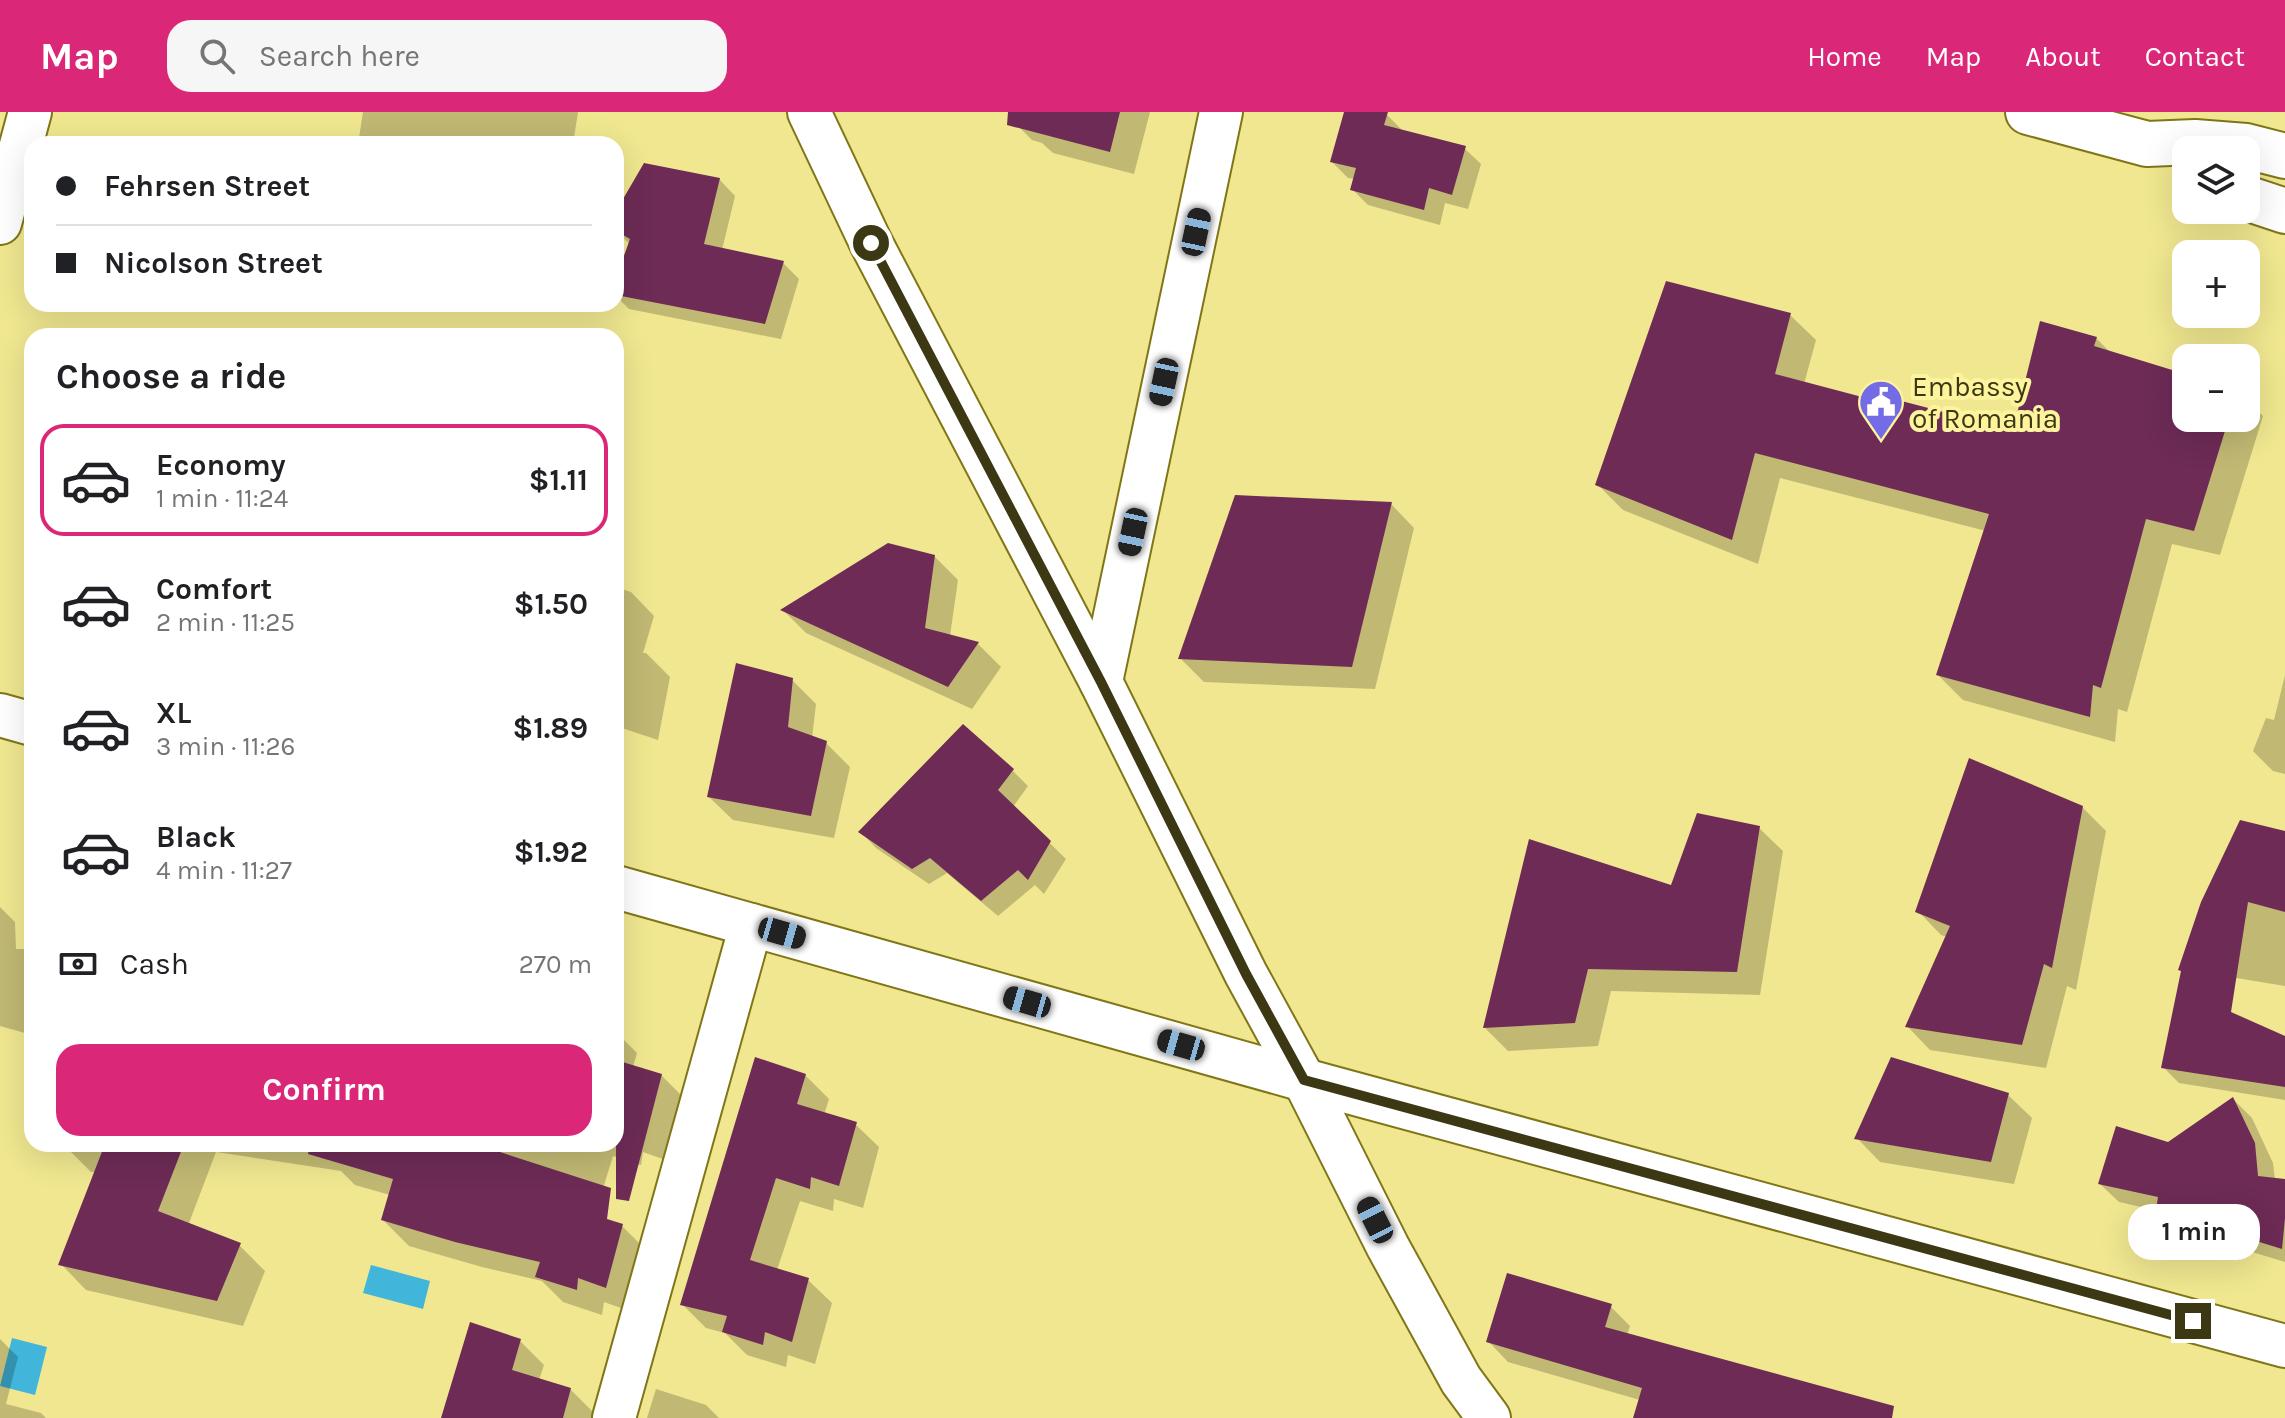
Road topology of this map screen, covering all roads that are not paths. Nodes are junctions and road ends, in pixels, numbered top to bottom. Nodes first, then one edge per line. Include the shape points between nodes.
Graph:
1 (30, 112) edge
2 (809, 112) edge
3 (1221, 112) edge
4 (2028, 112) edge
5 (2147, 144) junction
6 (2285, 156) edge
7 (2172, 163) edge
8 (2260, 203) edge
9 (2285, 211) edge
10 (0, 223) edge
11 (1101, 682) junction
12 (0, 715) edge
13 (24, 722) edge
14 (624, 889) edge
15 (751, 925) junction
16 (1304, 1080) junction
17 (2285, 1346) edge
18 (1466, 1399) edge
19 (614, 1418) edge
20 (1489, 1418) edge

1 - 10 street
2 - 11 street via 871,243
3 - 11 street
4 - 5 main road
5 - 6 main road via 2246,146
5 - 7 main road
8 - 9 main road
11 - 16 street
12 - 13 street
14 - 15 street
15 - 16 street
15 - 19 street
16 - 17 street
16 - 18 street
18 - 20 street

